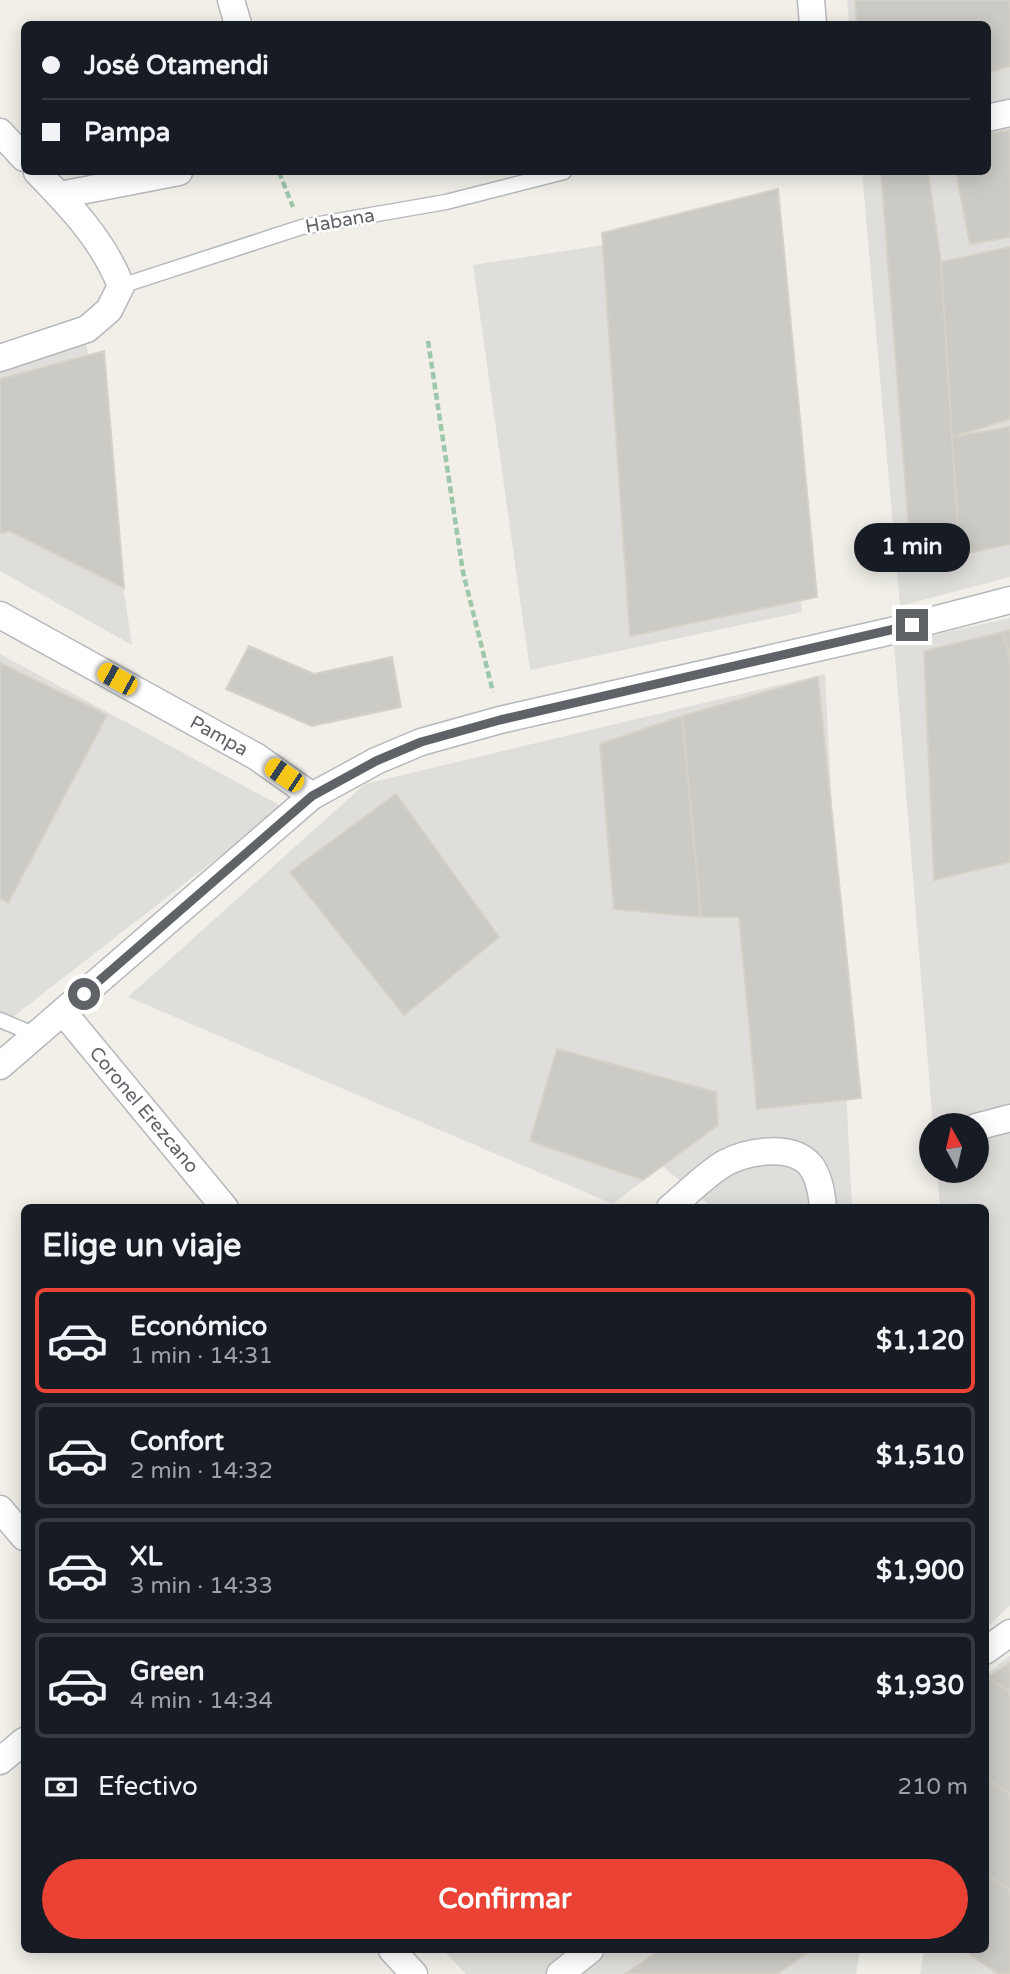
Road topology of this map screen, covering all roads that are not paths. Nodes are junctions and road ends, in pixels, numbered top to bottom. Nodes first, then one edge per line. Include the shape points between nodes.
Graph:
1 (231, 0) edge
2 (811, 0) edge
3 (237, 21) edge
4 (813, 21) edge
5 (1010, 113) edge
6 (991, 117) edge
7 (0, 132) edge
8 (21, 155) edge
9 (40, 175) edge
10 (163, 175) edge
11 (552, 175) edge
12 (60, 195) junction
13 (121, 286) junction
14 (0, 358) edge
15 (1010, 600) edge
16 (0, 615) edge
17 (312, 796) junction
18 (63, 1012) junction
19 (0, 1020) edge
20 (36, 1035) junction
21 (0, 1066) edge
22 (1010, 1118) edge
23 (989, 1124) edge
24 (222, 1204) edge
25 (675, 1204) edge
26 (823, 1204) edge
27 (0, 1509) edge
28 (21, 1534) edge
29 (1010, 1633) edge
30 (989, 1648) edge
31 (21, 1744) edge
32 (0, 1761) edge
33 (395, 1953) edge
34 (586, 1953) edge
35 (414, 1974) edge
36 (560, 1974) edge

1 - 3 street
2 - 4 street
5 - 6 street
7 - 8 street
9 - 12 street
10 - 12 street
11 - 13 lane, Habana via 446,202 302,227
12 - 13 street via 100,243
13 - 14 street via 109,310 87,329
15 - 17 street via 421,742
16 - 17 street, Pampa via 257,757
17 - 18 street
18 - 20 street
18 - 24 street, Coronel Erezcano
19 - 20 lane
20 - 21 street
22 - 23 street
25 - 26 street via 724,1164 750,1153 783,1152 812,1167
27 - 28 street
29 - 30 street
31 - 32 street
33 - 35 street
34 - 36 street

